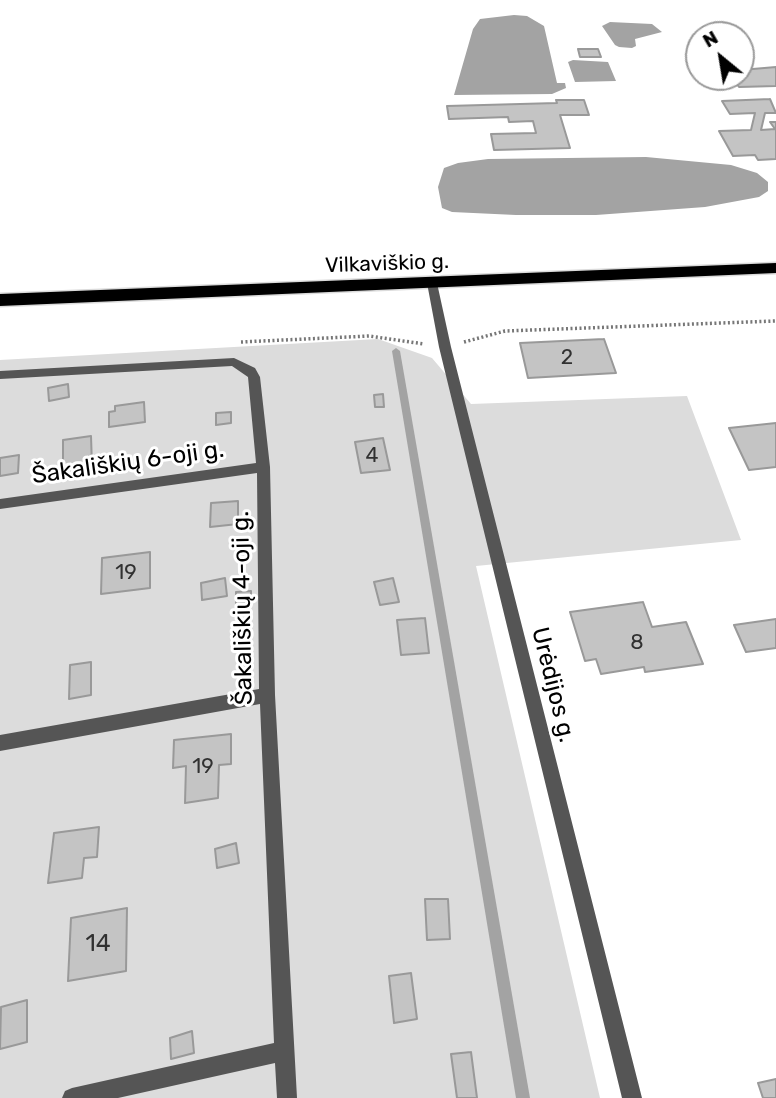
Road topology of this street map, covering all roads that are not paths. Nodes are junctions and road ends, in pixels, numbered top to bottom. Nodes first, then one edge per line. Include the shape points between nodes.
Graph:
1 (776, 268) edge
2 (432, 283) junction
3 (0, 300) edge
4 (0, 375) edge
5 (263, 467) junction
6 (0, 504) edge
7 (267, 695) junction
8 (0, 743) edge
9 (285, 1051) junction
10 (72, 1098) edge
11 (287, 1098) edge
12 (632, 1098) edge

1 - 2 highway, Vilkaviškio g.
2 - 3 highway, Vilkaviškio g.
2 - 12 street, Urėdijos g.
4 - 5 street, Šakališkių 4-oji g. via 234,362 254,377
5 - 6 street, Šakališkių 6-oji g.
5 - 7 street, Šakališkių 4-oji g.
7 - 8 street
7 - 9 street, Šakališkių 4-oji g.
9 - 10 street
9 - 11 street, Šakališkių 4-oji g.

